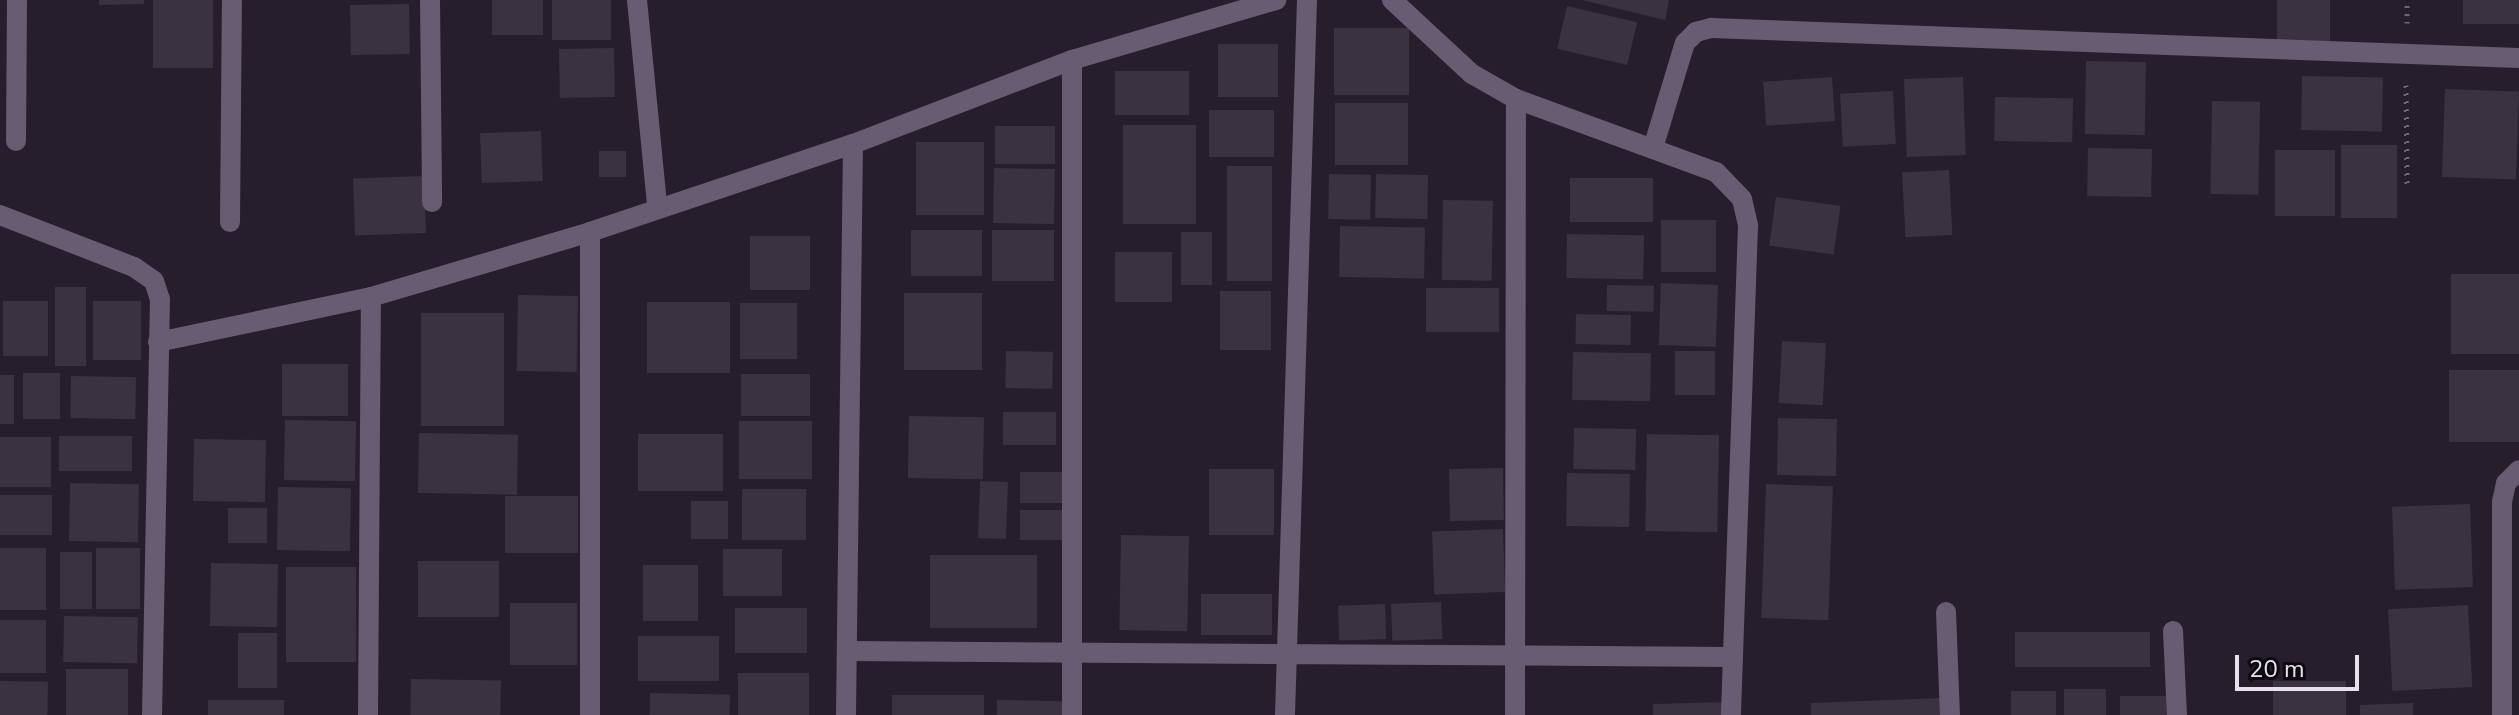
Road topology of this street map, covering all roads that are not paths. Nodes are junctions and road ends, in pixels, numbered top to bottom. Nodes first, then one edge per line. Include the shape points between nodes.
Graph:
1 (17, 0) edge
2 (232, 0) edge
3 (430, 0) edge
4 (637, 0) edge
5 (1276, 0) edge
6 (1307, 0) edge
7 (1392, 0) edge
8 (2519, 58) edge
9 (1072, 60) junction
10 (1516, 99) junction
11 (16, 141) dead end
12 (853, 144) junction
13 (1653, 148) junction
14 (432, 202) dead end
15 (657, 205) junction
16 (0, 215) edge
17 (230, 222) dead end
18 (590, 232) junction
19 (371, 297) junction
20 (158, 342) junction
21 (2513, 477) edge
22 (1946, 612) dead end
23 (2173, 631) dead end
24 (1284, 650) junction
25 (847, 651) junction
26 (1072, 651) junction
27 (1515, 656) junction
28 (1732, 657) junction
29 (152, 715) edge
30 (368, 715) edge
31 (590, 715) edge
32 (846, 715) edge
33 (1072, 715) edge
34 (1285, 715) edge
35 (1515, 715) edge
36 (1731, 715) edge
37 (1950, 715) edge
38 (2177, 715) edge
39 (2502, 715) edge

1 - 11 street
2 - 17 street
3 - 14 street
4 - 15 street
5 - 9 street
6 - 24 street
7 - 10 street via 1472,74
8 - 13 street via 1711,28 1696,32 1685,43
9 - 12 street
9 - 26 street
10 - 13 street
10 - 27 street
12 - 15 street
12 - 25 street
13 - 28 street via 1732,183 1748,226
15 - 18 street
16 - 20 street via 134,267 154,281 160,299
18 - 19 street
18 - 31 street
19 - 20 street
19 - 30 street
20 - 29 street
21 - 39 street
22 - 37 street
23 - 38 street
24 - 26 street
24 - 27 street
24 - 34 street
25 - 26 street
25 - 32 street
26 - 33 street
27 - 28 street
27 - 35 street
28 - 36 street

